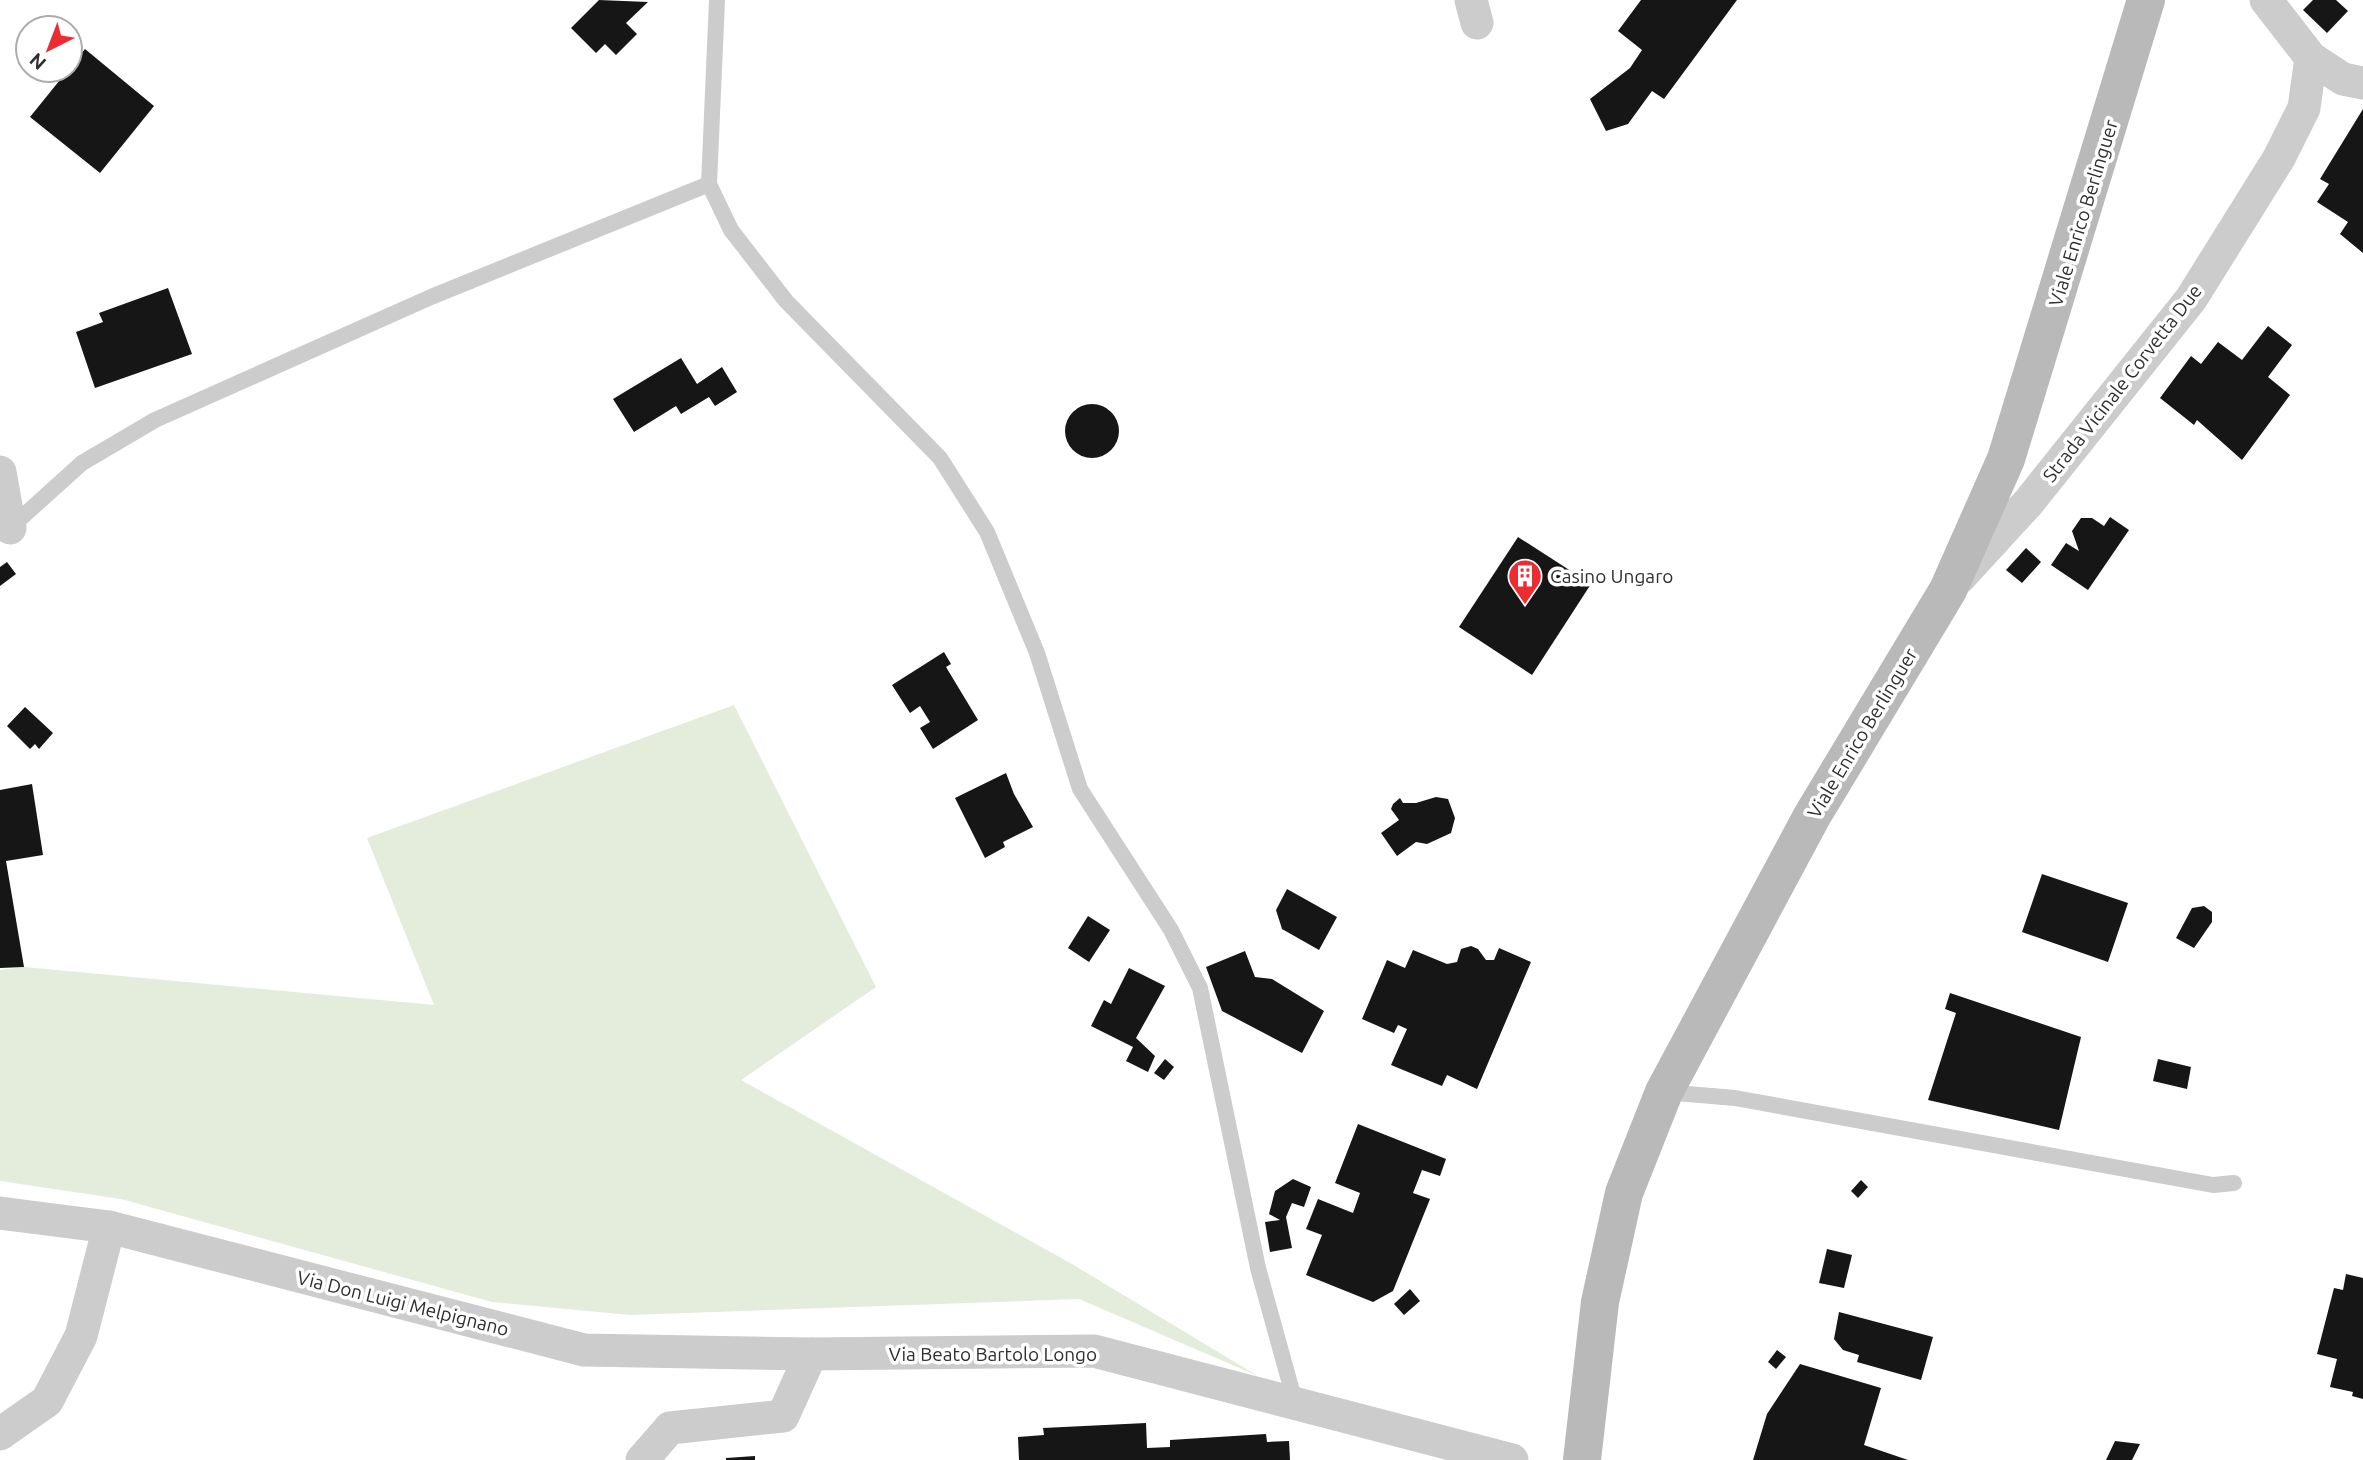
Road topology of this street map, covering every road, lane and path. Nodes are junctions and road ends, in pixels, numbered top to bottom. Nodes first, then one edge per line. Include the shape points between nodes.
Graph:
1 (717, 0) edge
2 (2146, 0) edge
3 (2266, 0) edge
4 (2311, 58) junction
5 (2363, 83) edge
6 (709, 184) junction
7 (0, 472) edge
8 (5, 531) edge
9 (1948, 590) junction
10 (1664, 1092) junction
11 (2234, 1183) dead end
12 (0, 1213) edge
13 (108, 1227) junction
14 (811, 1354) junction
15 (1295, 1402) junction
16 (0, 1434) edge
17 (642, 1460) edge
18 (1512, 1460) edge
19 (1582, 1460) edge

1 - 6 lane
2 - 9 main road, Viale Enrico Berlinguer via 2006,459
3 - 4 street
4 - 5 street via 2343,79
4 - 9 street, Strada Vicinale Corvetta Due via 2304,107 2279,158 2191,299 2028,503
6 - 8 lane via 431,297 155,420 82,463
6 - 15 lane via 731,230 786,301 940,458 987,533 1037,653 1080,789 1171,930 1200,988 1258,1268
7 - 8 street
9 - 10 main road, Viale Enrico Berlinguer via 1812,816
10 - 11 lane via 1735,1098 2213,1185
10 - 19 main road, Viale Enrico Berlinguer via 1624,1193 1606,1275
12 - 13 street, Via Don Luigi Melpignano
13 - 14 street, Via Don Luigi Melpignano via 583,1350
13 - 16 street via 81,1336 70,1358 47,1401
14 - 15 street, Via Beato Bartolo Longo via 1094,1351
14 - 17 street via 783,1416 670,1428
15 - 18 street, Via Beato Bartolo Longo

